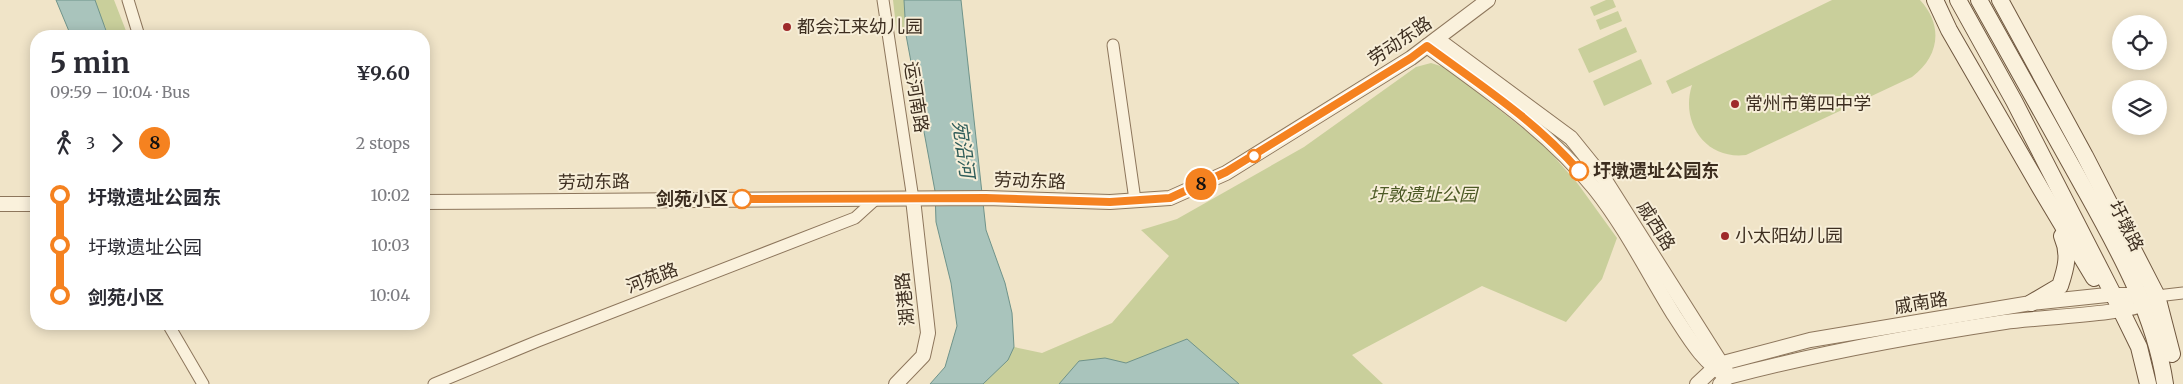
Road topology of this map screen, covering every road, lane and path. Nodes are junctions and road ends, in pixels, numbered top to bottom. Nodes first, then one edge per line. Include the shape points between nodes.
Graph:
1 (128, 0) edge
2 (883, 0) edge
3 (1488, 0) edge
4 (1935, 0) edge
5 (1958, 0) edge
6 (1979, 0) edge
7 (2000, 0) edge
8 (137, 30) edge
9 (1432, 42) junction
10 (1113, 45) dead end
11 (2026, 125) junction
12 (2042, 191) junction
13 (877, 198) junction
14 (913, 199) junction
15 (1136, 200) junction
16 (430, 202) edge
17 (0, 204) edge
18 (30, 204) edge
19 (2183, 293) edge
20 (2146, 298) junction
21 (2113, 300) junction
22 (2031, 303) junction
23 (172, 330) edge
24 (1718, 366) junction
25 (1724, 380) edge
26 (203, 384) edge
27 (434, 384) edge
28 (896, 384) edge
29 (1697, 384) edge
30 (2148, 384) edge
31 (2165, 384) edge
32 (2172, 384) edge

1 - 8 street
2 - 14 street, 运河南路
3 - 9 street, 劳动东路
4 - 12 main road
5 - 11 main road
6 - 20 main road, 圩墩路
7 - 20 main road via 2085,156
9 - 15 street, 劳动东路 via 1226,172 1170,198
9 - 24 street, 戚西路 via 1560,149 1601,198 1691,342
10 - 15 street
11 - 12 main road
11 - 21 main road
12 - 21 main road via 2085,265
12 - 22 main road via 2067,246 2067,262 2060,286
13 - 14 street, 劳动东路
13 - 16 street, 劳动东路
13 - 27 street, 河苑路 via 855,218
14 - 15 street, 劳动东路
14 - 28 street, 湖港路 via 928,333 923,356
17 - 18 street
19 - 20 street, 戚南路
20 - 21 street, 戚南路
20 - 31 main road, 圩墩路
20 - 32 main road via 2173,358
21 - 22 street, 戚南路
21 - 25 street, 戚南路 via 1810,356
21 - 30 main road via 2139,348
22 - 24 street, 戚南路 via 1810,340
23 - 26 street
24 - 25 street, 戚南路
24 - 29 street, 戚南路

